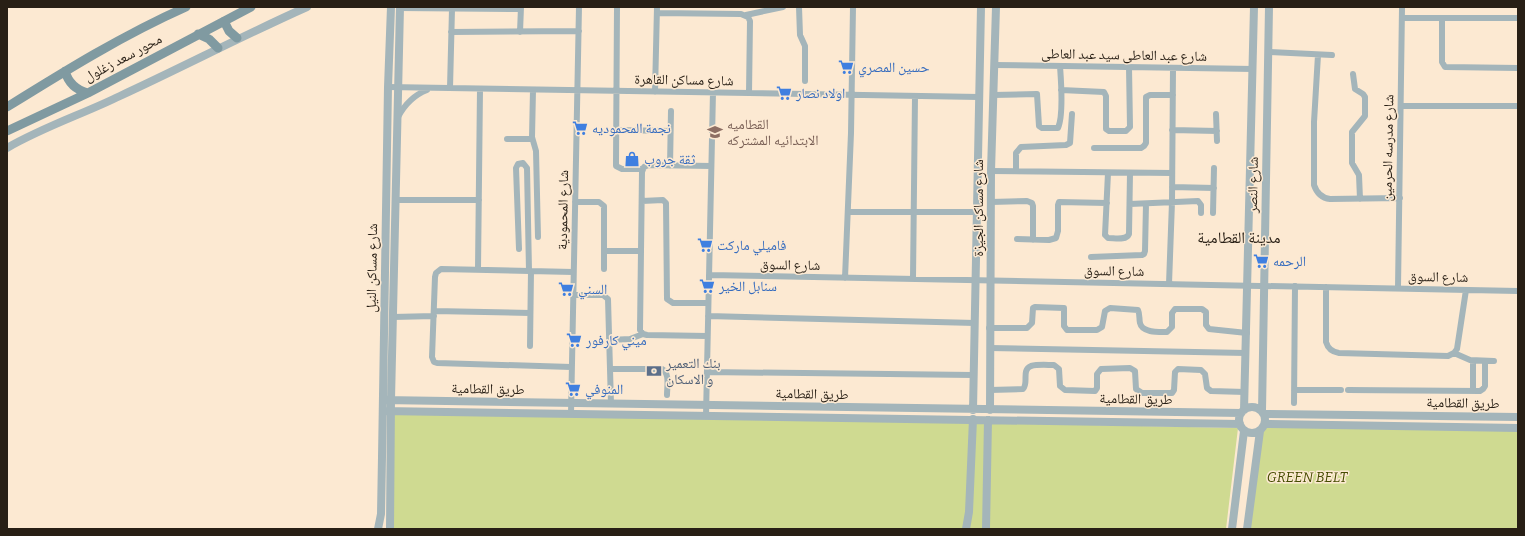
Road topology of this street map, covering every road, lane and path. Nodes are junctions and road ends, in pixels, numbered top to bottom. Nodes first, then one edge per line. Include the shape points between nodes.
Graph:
1 (186, 7) edge
2 (251, 7) edge
3 (307, 7) edge
4 (391, 7) edge
5 (400, 7) edge
6 (579, 7) edge
7 (617, 7) edge
8 (783, 7) edge
9 (799, 7) edge
10 (853, 7) edge
11 (981, 7) edge
12 (996, 7) edge
13 (1254, 7) edge
14 (1269, 7) edge
15 (521, 8) edge
16 (1402, 8) edge
17 (452, 9) junction
18 (657, 10) edge
19 (746, 15) junction
20 (1402, 18) junction
21 (1442, 18) junction
22 (1518, 18) edge
23 (224, 21) junction
24 (579, 31) junction
25 (451, 32) junction
26 (520, 32) junction
27 (198, 34) junction
28 (237, 38) junction
29 (218, 48) junction
30 (1268, 52) junction
31 (1318, 55) junction
32 (1332, 55) dead end
33 (994, 65) junction
34 (1060, 66) junction
35 (1129, 67) junction
36 (1173, 68) junction
37 (1518, 68) edge
38 (1253, 69) junction
39 (65, 70) junction
40 (1353, 74) dead end
41 (805, 81) dead end
42 (388, 88) junction
43 (398, 88) junction
44 (432, 88) junction
45 (450, 88) junction
46 (480, 89) junction
47 (532, 90) junction
48 (577, 90) junction
49 (1061, 90) junction
50 (616, 91) junction
51 (655, 92) junction
52 (713, 92) junction
53 (749, 93) junction
54 (88, 94) junction
55 (851, 94) junction
56 (993, 95) junction
57 (1173, 95) junction
58 (915, 96) junction
59 (979, 96) junction
60 (1401, 106) junction
61 (1518, 106) edge
62 (7, 107) edge
63 (671, 111) dead end
64 (1072, 114) dead end
65 (1216, 114) dead end
66 (397, 120) junction
67 (616, 130) junction
68 (1172, 130) junction
69 (7, 131) edge
70 (670, 131) junction
71 (1217, 131) junction
72 (507, 139) dead end
73 (532, 139) junction
74 (1217, 141) dead end
75 (7, 148) edge
76 (1094, 148) dead end
77 (670, 166) junction
78 (711, 166) junction
79 (1214, 168) dead end
80 (643, 169) junction
81 (991, 171) junction
82 (1016, 171) junction
83 (1108, 173) junction
84 (1130, 173) junction
85 (1172, 173) junction
86 (1172, 187) junction
87 (1214, 188) junction
88 (1400, 198) junction
89 (1360, 199) junction
90 (395, 200) junction
91 (479, 200) junction
92 (642, 201) junction
93 (575, 202) junction
94 (991, 202) junction
95 (1172, 202) junction
96 (1107, 203) junction
97 (1130, 204) junction
98 (1146, 204) junction
99 (519, 208) junction
100 (528, 208) junction
101 (914, 211) junction
102 (848, 212) junction
103 (977, 212) junction
104 (1201, 213) dead end
105 (1213, 213) dead end
106 (538, 237) dead end
107 (1017, 240) dead end
108 (1033, 240) junction
109 (519, 249) dead end
110 (604, 251) junction
111 (641, 252) junction
112 (1091, 257) dead end
113 (478, 269) junction
114 (604, 269) dead end
115 (530, 271) junction
116 (573, 272) junction
117 (709, 275) junction
118 (845, 278) junction
119 (913, 279) junction
120 (975, 280) junction
121 (991, 281) junction
122 (1169, 284) junction
123 (1248, 286) junction
124 (1264, 286) junction
125 (1296, 286) junction
126 (1326, 287) junction
127 (1398, 288) junction
128 (1466, 290) junction
129 (1518, 291) edge
130 (573, 295) junction
131 (708, 303) junction
132 (530, 313) junction
133 (434, 314) junction
134 (708, 316) junction
135 (393, 317) junction
136 (975, 323) junction
137 (989, 328) junction
138 (1247, 333) junction
139 (643, 334) junction
140 (707, 336) junction
141 (610, 340) junction
142 (530, 346) dead end
143 (990, 348) junction
144 (1246, 353) junction
145 (1454, 353) junction
146 (1473, 361) junction
147 (1485, 361) junction
148 (1494, 361) dead end
149 (571, 367) junction
150 (610, 369) junction
151 (707, 372) junction
152 (973, 375) junction
153 (990, 390) junction
154 (1294, 390) junction
155 (1473, 391) junction
156 (1245, 392) junction
157 (667, 395) dead end
158 (387, 400) junction
159 (1294, 403) dead end
160 (570, 404) junction
161 (611, 404) junction
162 (706, 406) junction
163 (973, 410) junction
164 (990, 410) junction
165 (387, 411) junction
166 (1243, 412) junction
167 (1263, 413) junction
168 (570, 414) junction
169 (706, 416) junction
170 (1518, 417) edge
171 (973, 420) junction
172 (988, 420) junction
173 (1242, 427) junction
174 (1263, 427) junction
175 (1518, 428) edge
176 (378, 529) edge
177 (390, 529) edge
178 (966, 529) edge
179 (986, 529) edge
180 (1232, 529) edge
181 (1247, 529) edge

1 - 39 main road, محور سعد زغلول
2 - 23 main road, محور سعد زغلول
3 - 28 street
4 - 42 street, شارع مساكن النيل
5 - 17 street
5 - 43 street, شارع مساكن النيل
6 - 24 street, شارع المحمودية
7 - 50 street
8 - 19 street
9 - 41 street via 800,35 805,46
10 - 55 street
11 - 59 street, شارع مساكن الجيزة
12 - 33 street, شارع مساكن الجيزة
13 - 38 street, شارع النصر
14 - 30 street, شارع النصر
15 - 17 street
15 - 26 street
16 - 20 street, شارع مدرسه الحرمين
17 - 25 street
18 - 19 street
18 - 51 street
19 - 53 street via 750,21
20 - 21 street
20 - 60 street, شارع مدرسه الحرمين
21 - 22 street
21 - 37 street via 1442,64 1445,67
23 - 27 main road, محور سعد زغلول
23 - 28 main road via 229,31
24 - 26 street
24 - 48 street, شارع المحمودية
25 - 26 street
25 - 45 street
27 - 29 main road via 209,39
27 - 54 main road, محور سعد زغلول
28 - 29 street
29 - 75 street
30 - 31 street
30 - 124 street, شارع النصر
31 - 32 street
31 - 89 street via 1314,186 1325,198
33 - 34 street, شارع عبد العاطى سيد عبد العاطى
33 - 56 street, شارع مساكن الجيزة
34 - 35 street, شارع عبد العاطى سيد عبد العاطى
34 - 49 street
35 - 36 street, شارع عبد العاطى سيد عبد العاطى
35 - 49 street via 1128,131 1109,131 1106,128 1104,92
36 - 38 street, شارع عبد العاطى سيد عبد العاطى
36 - 57 street
38 - 123 street, شارع النصر
39 - 54 main road via 73,85
39 - 62 main road, محور سعد زغلول
40 - 89 street via 1355,89 1365,97 1364,118 1352,132 1352,163 1359,175
42 - 43 street, شارع مساكن القاهرة
42 - 158 street, شارع مساكن النيل
43 - 44 street, شارع مساكن القاهرة
43 - 66 street, شارع مساكن النيل
44 - 45 street, شارع مساكن القاهرة
44 - 66 street via 408,102
45 - 46 street, شارع مساكن القاهرة
46 - 47 street, شارع مساكن القاهرة
46 - 91 street
47 - 48 street, شارع مساكن القاهرة
47 - 73 street
48 - 50 street, شارع مساكن القاهرة
48 - 93 street, شارع المحمودية
49 - 56 street via 1060,125 1057,129 1039,126 1037,94
50 - 51 street, شارع مساكن القاهرة
50 - 67 street
51 - 52 street, شارع مساكن القاهرة
52 - 53 street, شارع مساكن القاهرة
52 - 78 street
53 - 55 street, شارع مساكن القاهرة
54 - 69 main road, محور سعد زغلول
55 - 58 street, شارع مساكن القاهرة
55 - 102 street
56 - 81 street, شارع مساكن الجيزة
57 - 68 street
57 - 76 street via 1146,97 1146,143 1143,147
58 - 59 street, شارع مساكن القاهرة
58 - 101 street
59 - 103 street, شارع مساكن الجيزة
60 - 61 street
60 - 88 street, شارع مدرسه الحرمين
63 - 70 street
64 - 82 street via 1070,143 1020,147 1016,153
65 - 71 street
66 - 90 street, شارع مساكن النيل
67 - 70 street
67 - 80 street via 616,166 622,169
68 - 71 street
68 - 85 street
70 - 77 street
71 - 74 street
72 - 73 street
73 - 106 street via 536,151
77 - 78 street
77 - 80 street via 648,166
78 - 117 street
79 - 87 street
80 - 92 street
81 - 82 street
81 - 94 street, شارع مساكن الجيزة
82 - 83 street
83 - 84 street
83 - 96 street
84 - 85 street
84 - 97 street
85 - 86 street
86 - 87 street
86 - 95 street
87 - 105 street
88 - 89 street
88 - 127 street, شارع مدرسه الحرمين
90 - 91 street
90 - 135 street, شارع مساكن النيل
91 - 113 street
92 - 111 street
92 - 131 street via 663,200 666,203 667,299 673,303
93 - 110 street via 599,202 604,205
93 - 116 street, شارع المحمودية
94 - 108 street via 1032,203
94 - 121 street, شارع مساكن الجيزة
95 - 98 street
95 - 104 street via 1199,202
95 - 122 street
96 - 97 street via 1106,236 1125,239 1129,234
96 - 108 street via 1059,202 1056,238
97 - 98 street
98 - 112 street via 1144,254
99 - 100 street
99 - 100 street via 516,168 518,164 523,163 527,168
99 - 109 street
100 - 115 street
101 - 102 street
101 - 103 street
101 - 119 street
102 - 118 street
103 - 120 street, شارع مساكن الجيزة
107 - 108 street
110 - 111 street
110 - 114 street
111 - 139 street via 640,327
113 - 115 street
113 - 133 street via 445,268 438,271 435,277
115 - 116 street
115 - 132 street
116 - 130 street, شارع المحمودية
117 - 118 street, شارع السوق
117 - 131 street
118 - 119 street, شارع السوق
119 - 120 street, شارع السوق
120 - 121 street, شارع السوق
120 - 136 street, شارع مساكن الجيزة
121 - 122 street, شارع السوق
121 - 137 street, شارع مساكن الجيزة
122 - 123 street, شارع السوق
123 - 124 street, شارع السوق
123 - 138 street, شارع النصر
124 - 125 street, شارع السوق
124 - 167 street, شارع النصر
125 - 126 street, شارع السوق
125 - 154 street
126 - 127 street, شارع السوق
126 - 145 street via 1326,342 1332,351 1448,356
127 - 128 street, شارع السوق
128 - 129 street, شارع السوق
128 - 145 street
130 - 141 street via 603,295 608,299
130 - 149 street, شارع المحمودية
131 - 134 street
132 - 133 street
132 - 142 street
133 - 135 street
133 - 149 street via 432,357 436,363
134 - 136 street
134 - 140 street
135 - 158 street, شارع مساكن النيل
136 - 152 street, شارع مساكن الجيزة
137 - 138 street via 1027,328 1032,323 1035,307 1064,308 1066,330 1097,330 1102,328 1105,311 1110,308 1138,310 1143,328 1167,332 1172,329 1172,313 1175,309 1202,309 1206,312 1206,325 1211,330
137 - 143 street, شارع مساكن الجيزة
138 - 144 street, شارع النصر
139 - 140 street
139 - 141 street via 630,339
140 - 151 street
141 - 150 street
143 - 144 street
143 - 153 street, شارع مساكن الجيزة
144 - 156 street, شارع النصر
145 - 146 street
146 - 147 street
146 - 155 street
147 - 148 street
147 - 155 street via 1484,388
149 - 160 street, شارع المحمودية
150 - 157 street via 662,369 667,375
150 - 161 street
151 - 152 street
151 - 162 street
152 - 163 street, شارع مساكن الجيزة
153 - 156 street via 1023,389 1029,367 1054,365 1059,369 1060,386 1065,390 1095,391 1099,370 1130,368 1135,371 1136,389 1142,393 1172,393 1175,372 1178,369 1201,370 1205,374 1207,388 1211,391
153 - 164 street, شارع مساكن الجيزة
154 - 155 street
154 - 159 street
156 - 166 street, شارع النصر
158 - 160 street, طريق القطامية
158 - 165 street, شارع مساكن النيل
160 - 161 street, طريق القطامية
160 - 168 street, شارع المحمودية
161 - 162 street, طريق القطامية
162 - 163 street, طريق القطامية
162 - 169 street
163 - 164 street, طريق القطامية
164 - 166 street, طريق القطامية
165 - 168 street, طريق القطامية
165 - 176 street, شارع مساكن النيل
165 - 177 street, شارع مساكن النيل
166 - 167 street via 1247,408 1255,407
166 - 173 street
167 - 170 street, طريق القطامية
167 - 174 street
168 - 169 street, طريق القطامية
169 - 171 street, طريق القطامية
171 - 172 street, طريق القطامية
171 - 178 street
172 - 173 street, طريق القطامية
172 - 179 street
173 - 174 street via 1252,433
173 - 180 street
174 - 175 street, طريق القطامية
174 - 181 street

